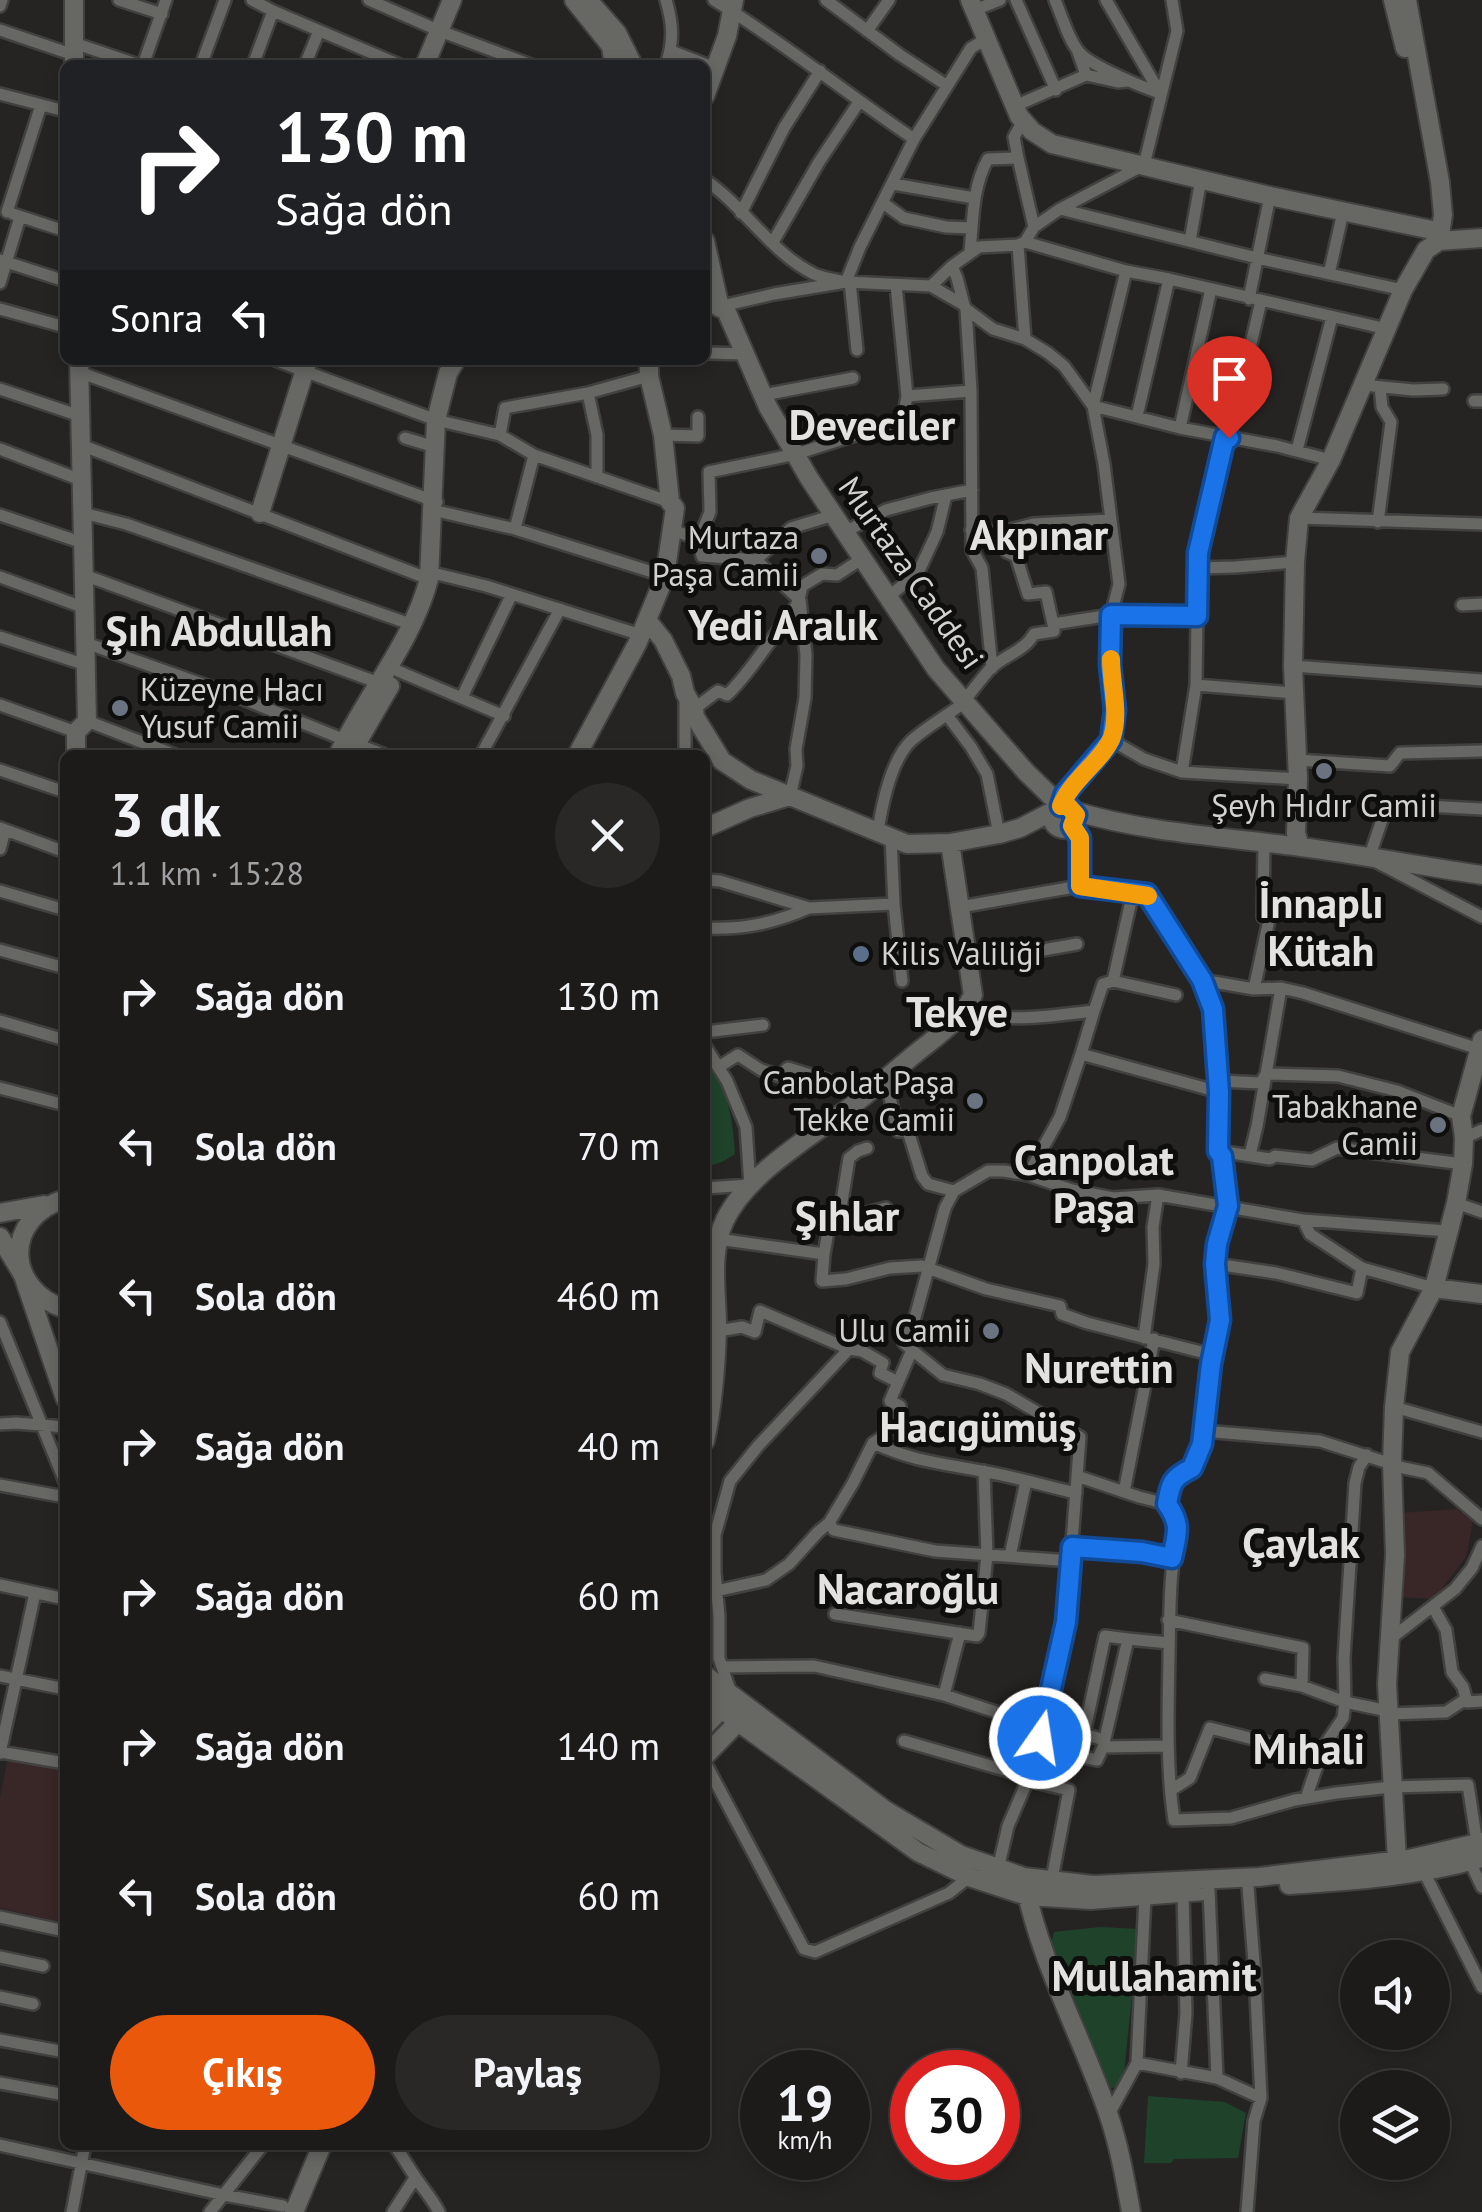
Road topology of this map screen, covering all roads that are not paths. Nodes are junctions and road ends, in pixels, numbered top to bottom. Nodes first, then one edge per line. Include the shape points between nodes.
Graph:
1 (74, 0) edge
2 (118, 0) edge
3 (166, 0) edge
4 (225, 0) edge
5 (252, 0) edge
6 (370, 0) edge
7 (452, 0) edge
8 (574, 0) edge
9 (588, 0) edge
10 (666, 0) edge
11 (714, 0) edge
12 (826, 0) edge
13 (890, 0) edge
14 (1000, 0) edge
15 (1016, 0) edge
16 (1054, 0) edge
17 (1106, 0) edge
18 (1172, 0) edge
19 (1393, 0) edge
20 (1406, 0) edge
21 (972, 5) edge
22 (733, 6) edge
23 (273, 11) junction
24 (162, 14) junction
25 (0, 30) edge
26 (440, 31) junction
27 (867, 31) junction
28 (319, 32) junction
29 (986, 39) junction
30 (671, 51) junction
31 (1078, 52) junction
32 (74, 54) edge
33 (111, 60) edge
34 (143, 60) edge
35 (203, 60) edge
36 (255, 60) edge
37 (307, 60) edge
38 (388, 60) edge
39 (426, 60) edge
40 (518, 60) edge
41 (613, 60) edge
42 (631, 60) edge
43 (668, 60) edge
44 (694, 60) edge
45 (710, 66) edge
46 (715, 68) junction
47 (820, 71) junction
48 (1086, 75) junction
49 (1128, 81) junction
50 (710, 82) edge
51 (946, 86) junction
52 (1056, 90) junction
53 (1160, 93) junction
54 (0, 94) edge
55 (858, 102) junction
56 (41, 105) junction
57 (60, 110) edge
58 (1019, 114) junction
59 (914, 139) junction
60 (1018, 158) junction
61 (1144, 165) junction
62 (1201, 179) junction
63 (710, 183) edge
64 (894, 184) junction
65 (1270, 196) junction
66 (974, 198) junction
67 (883, 203) junction
68 (1060, 209) junction
69 (1343, 212) junction
70 (9, 213) edge
71 (742, 213) junction
72 (1034, 226) junction
73 (972, 228) junction
74 (60, 229) edge
75 (1435, 236) junction
76 (1482, 238) edge
77 (1190, 241) junction
78 (774, 242) junction
79 (1022, 244) junction
80 (970, 252) junction
81 (1257, 258) junction
82 (3, 261) edge
83 (952, 266) junction
84 (1126, 271) junction
85 (1329, 274) junction
86 (60, 279) edge
87 (1169, 279) junction
88 (0, 282) edge
89 (848, 282) junction
90 (896, 286) junction
91 (932, 286) junction
92 (1211, 289) junction
93 (1403, 290) junction
94 (1255, 300) junction
95 (965, 307) junction
96 (712, 309) edge
97 (0, 310) edge
98 (1332, 317) junction
99 (60, 326) edge
100 (1387, 329) junction
101 (1025, 339) junction
102 (856, 350) dead end
103 (710, 351) edge
104 (745, 354) junction
105 (457, 365) edge
106 (79, 366) edge
107 (306, 366) edge
108 (649, 368) edge
109 (853, 378) dead end
110 (1371, 386) junction
111 (0, 389) edge
112 (1443, 389) dead end
113 (588, 392) junction
114 (971, 392) junction
115 (763, 395) junction
116 (907, 396) junction
117 (1092, 406) junction
118 (80, 416) junction
119 (1138, 416) junction
120 (698, 417) dead end
121 (442, 421) junction
122 (1180, 428) junction
123 (500, 436) junction
124 (663, 436) junction
125 (1227, 437) junction
126 (405, 438) dead end
127 (282, 444) junction
128 (80, 446) junction
129 (435, 447) junction
130 (0, 449) edge
131 (1297, 450) junction
132 (796, 454) junction
133 (534, 455) junction
134 (1331, 460) junction
135 (597, 478) junction
136 (82, 480) junction
137 (972, 490) junction
138 (946, 495) junction
139 (670, 502) junction
140 (438, 505) junction
141 (83, 513) junction
142 (260, 513) junction
143 (0, 515) edge
144 (834, 515) junction
145 (1298, 518) junction
146 (1111, 520) junction
147 (1378, 522) junction
148 (1482, 524) edge
149 (515, 529) junction
150 (672, 530) junction
151 (971, 530) junction
152 (1006, 531) junction
153 (845, 532) junction
154 (699, 539) junction
155 (83, 543) junction
156 (863, 558) junction
157 (756, 560) junction
158 (1295, 562) junction
159 (1196, 568) junction
160 (84, 576) junction
161 (433, 576) junction
162 (665, 576) junction
163 (0, 577) edge
164 (511, 596) junction
165 (888, 597) junction
166 (800, 600) junction
167 (1462, 604) dead end
168 (1482, 604) edge
169 (85, 608) junction
170 (560, 609) junction
171 (1111, 615) junction
172 (1197, 616) junction
173 (1053, 624) junction
174 (412, 625) junction
175 (644, 628) junction
176 (0, 637) edge
177 (86, 643) junction
178 (86, 665) junction
179 (1293, 666) junction
180 (992, 668) junction
181 (398, 671) junction
182 (1482, 680) edge
183 (378, 683) junction
184 (1196, 685) junction
185 (1293, 693) junction
186 (462, 696) junction
187 (689, 701) junction
188 (965, 701) junction
189 (0, 705) edge
190 (504, 716) junction
191 (947, 716) junction
192 (81, 727) junction
193 (1111, 740) junction
194 (348, 748) edge
195 (77, 750) edge
196 (157, 750) edge
197 (484, 750) edge
198 (580, 750) edge
199 (685, 750) edge
200 (1482, 751) edge
201 (1298, 769) junction
202 (0, 770) edge
203 (1182, 772) junction
204 (60, 790) edge
205 (790, 796) junction
206 (1482, 810) edge
207 (1064, 816) junction
208 (710, 826) edge
209 (2, 829) edge
210 (998, 834) junction
211 (884, 835) junction
212 (950, 843) junction
213 (1264, 843) junction
214 (1300, 847) junction
215 (0, 849) edge
216 (60, 850) edge
217 (1369, 858) junction
218 (1482, 876) edge
219 (710, 880) edge
220 (1080, 886) junction
221 (0, 891) edge
222 (1132, 892) junction
223 (894, 904) junction
224 (960, 907) junction
225 (809, 908) junction
226 (60, 909) edge
227 (1482, 918) edge
228 (710, 928) edge
229 (1077, 944) dead end
230 (0, 950) edge
231 (969, 957) junction
232 (60, 967) edge
233 (1202, 980) junction
234 (902, 981) dead end
235 (1113, 982) junction
236 (1281, 988) junction
237 (1254, 989) junction
238 (1176, 994) dead end
239 (1094, 1011) junction
240 (965, 1012) junction
241 (0, 1020) edge
242 (763, 1025) dead end
243 (710, 1031) edge
244 (60, 1038) edge
245 (1480, 1045) edge
246 (710, 1053) edge
247 (1081, 1054) junction
248 (720, 1066) junction
249 (1266, 1074) junction
250 (885, 1078) junction
251 (1219, 1087) junction
252 (0, 1088) edge
253 (858, 1101) junction
254 (60, 1104) edge
255 (1461, 1116) junction
256 (1473, 1134) edge
257 (867, 1148) dead end
258 (1218, 1151) junction
259 (1250, 1155) junction
260 (1463, 1164) junction
261 (1028, 1175) junction
262 (750, 1185) junction
263 (710, 1188) edge
264 (954, 1192) junction
265 (1158, 1195) junction
266 (57, 1202) edge
267 (1456, 1203) junction
268 (1228, 1206) junction
269 (886, 1208) dead end
270 (1482, 1212) edge
271 (0, 1213) edge
272 (839, 1220) junction
273 (1303, 1220) junction
274 (1447, 1231) junction
275 (0, 1237) edge
276 (713, 1246) edge
277 (824, 1254) junction
278 (1215, 1264) junction
279 (1362, 1268) junction
280 (929, 1269) junction
281 (23, 1275) junction
282 (1434, 1288) junction
283 (1482, 1294) edge
284 (60, 1306) edge
285 (0, 1322) edge
286 (716, 1325) junction
287 (1149, 1338) junction
288 (849, 1349) junction
289 (912, 1350) junction
290 (1213, 1355) junction
291 (898, 1382) junction
292 (60, 1383) edge
293 (710, 1403) edge
294 (1394, 1407) junction
295 (0, 1424) edge
296 (44, 1426) junction
297 (60, 1427) edge
298 (1204, 1431) junction
299 (1482, 1432) edge
300 (873, 1443) junction
301 (1367, 1456) junction
302 (1392, 1463) junction
303 (60, 1469) edge
304 (984, 1471) junction
305 (1077, 1476) junction
306 (1026, 1481) junction
307 (0, 1485) edge
308 (1124, 1492) junction
309 (1076, 1494) junction
310 (60, 1496) edge
311 (1167, 1504) junction
312 (1482, 1519) edge
313 (829, 1523) junction
314 (1482, 1546) edge
315 (1072, 1547) junction
316 (987, 1555) junction
317 (1010, 1556) junction
318 (1172, 1558) junction
319 (1071, 1561) junction
320 (0, 1585) edge
321 (710, 1591) edge
322 (36, 1593) junction
323 (60, 1598) edge
324 (1433, 1607) junction
325 (835, 1614) dead end
326 (1168, 1620) junction
327 (960, 1633) junction
328 (1128, 1639) junction
329 (1390, 1640) junction
330 (1169, 1643) junction
331 (0, 1676) edge
332 (711, 1678) edge
333 (16, 1679) junction
334 (1265, 1679) dead end
335 (1302, 1686) junction
336 (60, 1688) edge
337 (944, 1696) junction
338 (1466, 1699) junction
339 (1482, 1701) edge
340 (1345, 1702) junction
341 (728, 1703) junction
342 (1388, 1712) junction
343 (743, 1716) junction
344 (710, 1721) edge
345 (1042, 1727) junction
346 (754, 1734) junction
347 (904, 1741) dead end
348 (720, 1742) junction
349 (1103, 1744) junction
350 (1168, 1746) junction
351 (1037, 1748) junction
352 (0, 1752) edge
353 (710, 1753) edge
354 (1318, 1759) junction
355 (60, 1763) edge
356 (710, 1769) edge
357 (1029, 1777) junction
358 (1391, 1788) junction
359 (1171, 1790) junction
360 (1306, 1798) junction
361 (1478, 1851) edge
362 (1397, 1861) junction
363 (998, 1869) junction
364 (1422, 1870) junction
365 (969, 1877) junction
366 (1248, 1887) junction
367 (1037, 1888) junction
368 (1482, 1888) edge
369 (1209, 1890) junction
370 (1183, 1893) junction
371 (1145, 1896) junction
372 (0, 1918) edge
373 (60, 1930) edge
374 (0, 1956) edge
375 (43, 1966) dead end
376 (1482, 1986) edge
377 (0, 1997) edge
378 (33, 2004) dead end
379 (0, 2040) edge
380 (60, 2051) edge
381 (1137, 2063) junction
382 (1180, 2073) junction
383 (1217, 2078) junction
384 (0, 2083) edge
385 (60, 2094) edge
386 (1261, 2098) junction
387 (1109, 2114) junction
388 (0, 2145) edge
389 (84, 2150) edge
390 (259, 2150) edge
391 (306, 2150) edge
392 (319, 2150) edge
393 (398, 2150) edge
394 (83, 2164) junction
395 (415, 2178) junction
396 (224, 2196) junction
397 (286, 2210) edge
398 (72, 2212) edge
399 (210, 2212) edge
400 (393, 2212) edge
401 (439, 2212) edge
402 (1131, 2212) edge
403 (1246, 2212) edge

1 - 32 street
2 - 24 street
3 - 24 street
4 - 35 street
5 - 23 street
6 - 26 street
7 - 26 street
8 - 41 street via 611,46
9 - 42 street via 617,32
10 - 30 street via 674,24
11 - 22 street
12 - 27 street
13 - 27 street
14 - 21 street
15 - 52 street
16 - 31 street
17 - 53 street
18 - 53 street via 1177,31
19 - 75 street
20 - 75 street via 1440,182 1443,215
21 - 29 street
22 - 46 street
22 - 47 street
23 - 28 street
23 - 36 street
24 - 34 street
25 - 32 street
26 - 39 street
26 - 40 street
27 - 51 street
28 - 37 street
28 - 38 street
29 - 51 street via 971,48
29 - 58 street
30 - 43 street
30 - 44 street
31 - 48 street
31 - 49 street
32 - 33 street
45 - 46 street
46 - 50 street
47 - 55 street
47 - 71 street
48 - 49 street
48 - 52 street
49 - 53 street
51 - 59 street
52 - 58 street
53 - 61 street
54 - 56 street
55 - 59 street
55 - 78 street
56 - 57 street
56 - 70 street
58 - 60 street
58 - 61 street via 1052,144
59 - 64 street
60 - 66 street via 988,159
60 - 72 street
61 - 62 street
61 - 68 street
62 - 65 street
62 - 77 street
63 - 71 street
64 - 66 street
64 - 67 street
65 - 69 street
65 - 81 street
66 - 73 street
67 - 73 street via 904,218
67 - 89 street
68 - 72 street
68 - 77 street
69 - 75 street
69 - 85 street
70 - 74 street
70 - 82 street
71 - 78 street
72 - 79 street
73 - 80 street
75 - 76 street
75 - 93 street
77 - 81 street
78 - 89 street via 815,274
79 - 80 street
79 - 84 street
79 - 101 street
80 - 83 street
81 - 85 street
81 - 94 street
82 - 86 street
82 - 88 street
83 - 91 street
83 - 95 street
84 - 87 street
84 - 117 street
85 - 93 street
87 - 92 street
87 - 119 street
89 - 90 street
89 - 96 street
89 - 102 street
90 - 91 street
90 - 116 street
91 - 95 street
92 - 94 street
92 - 122 street
93 - 100 street
94 - 98 street
94 - 125 street
95 - 101 street via 993,330
95 - 114 street
96 - 104 street, Murtaza Caddesi via 724,308
97 - 99 street
98 - 100 street
98 - 131 street
100 - 110 street
101 - 117 street via 1064,366
103 - 104 street
104 - 115 street, Murtaza Caddesi
105 - 121 street via 459,377
106 - 118 street
106 - 127 street
107 - 121 street
107 - 127 street
108 - 113 street
108 - 124 street
109 - 115 street
110 - 112 street
110 - 134 street
110 - 147 street via 1390,422
111 - 118 street
113 - 123 street via 505,408
113 - 135 street
114 - 116 street
114 - 137 street
115 - 132 street, Murtaza Caddesi
116 - 132 street via 903,420
117 - 119 street
117 - 146 street
118 - 128 street
119 - 122 street
120 - 124 street via 698,436
121 - 123 street
121 - 129 street
121 - 140 street
122 - 125 street
123 - 133 street
124 - 139 street
125 - 131 street
125 - 159 street
126 - 129 street
127 - 140 street
127 - 142 street
128 - 136 street
128 - 142 street
129 - 140 street
130 - 136 street
131 - 134 street
132 - 144 street, Murtaza Caddesi
132 - 154 street via 709,472 710,512
133 - 135 street
133 - 149 street
134 - 145 street
135 - 139 street
136 - 141 street
137 - 138 street
137 - 151 street
138 - 153 street via 886,510
138 - 165 street via 918,572
139 - 150 street
140 - 149 street
140 - 161 street
141 - 155 street
141 - 174 street
142 - 161 street
143 - 155 street
144 - 153 street, Murtaza Caddesi
144 - 157 street via 791,528
145 - 147 street
145 - 158 street
146 - 152 street
146 - 171 street via 1119,584
147 - 148 street
149 - 162 street
150 - 154 street
150 - 162 street
151 - 152 street
151 - 180 street via 982,568
152 - 173 street via 1007,552 1016,556 1028,594 1046,592
153 - 156 street, Murtaza Caddesi
154 - 157 street via 702,556
155 - 160 street
156 - 165 street, Murtaza Caddesi
156 - 166 street via 802,586
157 - 166 street
158 - 159 street
158 - 179 street
159 - 172 street
160 - 169 street
160 - 183 street
161 - 164 street
161 - 174 street
161 - 181 street via 425,621
162 - 175 street
163 - 169 street
164 - 170 street
164 - 186 street
165 - 188 street, Murtaza Caddesi
166 - 187 street via 727,695
166 - 205 street via 805,698
167 - 168 street
169 - 177 street
170 - 175 street
170 - 190 street
171 - 172 street
171 - 173 street
171 - 193 street
172 - 184 street
173 - 180 street via 1054,631 1034,634 1028,646
174 - 183 street
175 - 187 street via 663,640
175 - 198 street
176 - 178 street
177 - 178 street
177 - 194 street via 236,696
178 - 192 street
179 - 182 street
179 - 185 street
180 - 188 street
181 - 186 street
181 - 194 street
183 - 194 street
184 - 185 street
184 - 203 street
185 - 201 street
186 - 190 street
187 - 199 street
187 - 205 street via 722,761
188 - 191 street
188 - 207 street, Murtaza Caddesi
189 - 192 street
190 - 197 street
191 - 210 street via 987,774
191 - 211 street via 901,756 884,796
192 - 195 street
192 - 196 street
193 - 203 street
193 - 207 street via 1065,794
200 - 201 street via 1400,752 1390,766
201 - 203 street
201 - 214 street
202 - 204 street
205 - 208 street
205 - 211 street
206 - 217 street via 1389,804
207 - 210 street
207 - 213 street
207 - 220 street via 1080,838
209 - 215 street
209 - 216 street
210 - 212 street
211 - 212 street via 907,844
211 - 223 street
212 - 224 street
213 - 214 street
213 - 237 street via 1263,917 1269,920
214 - 217 street
217 - 218 street
217 - 227 street
219 - 225 street
220 - 222 street
220 - 224 street
221 - 226 street
222 - 233 street via 1147,894
222 - 235 street
223 - 225 street
223 - 234 street
224 - 231 street
225 - 228 street via 752,926
229 - 231 street
230 - 232 street
231 - 240 street via 973,995
233 - 237 street
233 - 251 street via 1213,1009
235 - 238 street
235 - 239 street via 1102,984
236 - 237 street
236 - 245 street
236 - 249 street
239 - 240 street via 1011,1018
239 - 247 street
240 - 250 street
241 - 244 street
242 - 243 street
245 - 255 street
246 - 248 street
247 - 251 street
247 - 261 street via 1060,1117
248 - 253 street via 738,1055 780,1076 788,1068 846,1086
248 - 262 street via 746,1127
249 - 251 street via 1260,1083
249 - 255 street via 1338,1076
249 - 259 street
250 - 253 street
250 - 264 street via 898,1130 908,1132 922,1176
251 - 258 street
252 - 254 street
253 - 262 street
255 - 256 street
256 - 260 street
257 - 272 street via 849,1158
258 - 259 street
258 - 268 street
259 - 260 street via 1312,1160 1337,1148
260 - 267 street
261 - 264 street via 988,1171
261 - 265 street via 1113,1198
262 - 263 street
262 - 276 street
264 - 280 street
265 - 268 street
265 - 287 street
266 - 271 street
266 - 281 street via 26,1226 19,1258
267 - 270 street
267 - 274 street
268 - 273 street
268 - 278 street
269 - 272 street
272 - 277 street via 830,1226
273 - 274 street
273 - 279 street via 1310,1234
274 - 282 street
275 - 281 street
276 - 277 street
276 - 286 street
277 - 280 street via 822,1281 890,1268
278 - 279 street via 1357,1294
278 - 290 street via 1220,1320
279 - 282 street
280 - 287 street via 1060,1306 1062,1314 1087,1324
280 - 289 street via 904,1343
281 - 284 street via 33,1291
281 - 292 street
282 - 283 street
282 - 294 street via 1400,1352
285 - 296 street
286 - 288 street via 755,1332 760,1311
286 - 293 street
287 - 290 street
287 - 308 street
288 - 291 street via 884,1364 880,1373
288 - 321 street via 730,1482 715,1535
289 - 291 street
289 - 305 street via 943,1375 1006,1394 1080,1438
290 - 298 street
291 - 300 street via 890,1401 900,1406 890,1433
294 - 299 street
294 - 302 street
295 - 296 street
296 - 297 street
296 - 303 street
298 - 301 street via 1320,1441
298 - 311 street via 1192,1468 1176,1476
300 - 304 street via 905,1457
300 - 313 street
301 - 302 street
301 - 340 street via 1355,1483
302 - 312 street via 1428,1473
302 - 329 street
304 - 306 street
304 - 316 street
305 - 308 street
305 - 309 street
306 - 309 street
306 - 317 street
307 - 310 street
308 - 311 street
309 - 315 street
311 - 318 street via 1178,1526
313 - 316 street via 867,1539
313 - 321 street via 766,1580
314 - 324 street via 1455,1590
315 - 318 street
315 - 319 street
316 - 317 street
316 - 327 street via 979,1633
317 - 319 street
318 - 326 street
319 - 345 street via 1066,1622
320 - 322 street
321 - 332 street via 719,1616 719,1658
322 - 323 street
322 - 333 street
324 - 329 street
324 - 338 street
325 - 327 street
326 - 330 street
326 - 335 street via 1302,1648
327 - 337 street
328 - 330 street
328 - 349 street
328 - 349 street via 1104,1636 1084,1734
329 - 342 street
330 - 350 street
331 - 333 street
332 - 337 street via 814,1666
332 - 341 street
333 - 336 street
333 - 352 street
334 - 335 street
335 - 340 street
337 - 345 street
338 - 339 street
338 - 342 street via 1446,1712
340 - 342 street
340 - 354 street
341 - 343 street
341 - 344 street
342 - 358 street
343 - 346 street
343 - 348 street
343 - 363 street via 961,1856
345 - 351 street
346 - 348 street
346 - 365 street via 918,1852
347 - 357 street
348 - 353 street
349 - 350 street
349 - 351 street via 1097,1760
350 - 359 street
351 - 357 street
352 - 355 street
354 - 359 street via 1210,1728 1190,1778
354 - 360 street
356 - 365 street via 804,1949 815,1952 949,1893
357 - 363 street
357 - 367 street via 1069,1790
358 - 360 street
358 - 361 street via 1468,1785
358 - 362 street
359 - 360 street via 1174,1820 1232,1818
361 - 362 street
361 - 364 street
361 - 368 street
362 - 367 street via 1259,1878
363 - 367 street
364 - 366 street
364 - 376 street
365 - 367 street
366 - 369 street
366 - 386 street
367 - 371 street via 1091,1900
367 - 387 street via 1050,1965
369 - 370 street
369 - 383 street
370 - 371 street
370 - 382 street
371 - 381 street
372 - 373 street
374 - 375 street
377 - 378 street
379 - 380 street
381 - 382 street
381 - 387 street
382 - 383 street
383 - 386 street
384 - 385 street
386 - 403 street
387 - 402 street
388 - 394 street
389 - 394 street
390 - 396 street
391 - 397 street
392 - 397 street
393 - 395 street
394 - 396 street
394 - 398 street
395 - 400 street
395 - 401 street
396 - 397 street
396 - 399 street

